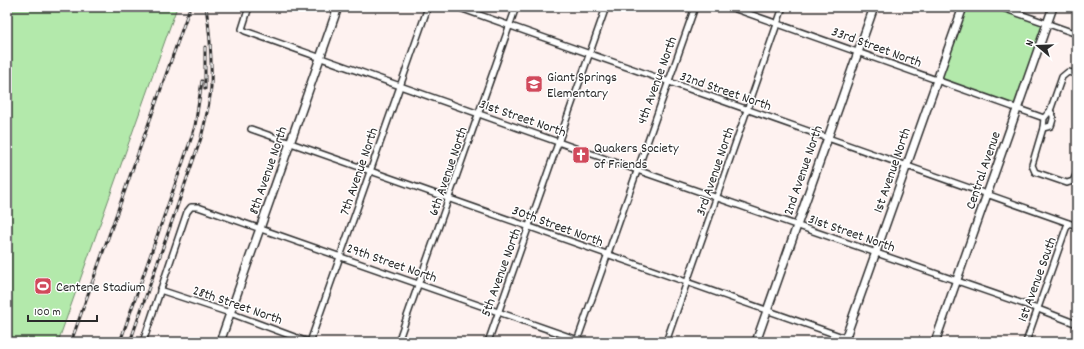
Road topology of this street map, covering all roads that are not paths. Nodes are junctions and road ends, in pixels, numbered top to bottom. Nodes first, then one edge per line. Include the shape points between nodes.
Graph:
1 (249, 7) edge
2 (338, 7) edge
3 (428, 7) edge
4 (457, 7) edge
5 (516, 7) edge
6 (606, 7) edge
7 (695, 7) edge
8 (730, 7) edge
9 (783, 7) edge
10 (874, 7) edge
11 (963, 7) edge
12 (1000, 7) edge
13 (1053, 7) edge
14 (777, 24) junction
15 (1047, 24) junction
16 (510, 26) junction
17 (1077, 34) edge
18 (858, 52) junction
19 (589, 54) junction
20 (320, 58) junction
21 (1077, 74) edge
22 (936, 80) junction
23 (668, 82) junction
24 (400, 86) junction
25 (1017, 109) junction
26 (747, 110) junction
27 (1050, 111) junction
28 (479, 114) junction
29 (1044, 118) junction
30 (1043, 128) junction
31 (250, 129) dead end
32 (827, 138) junction
33 (558, 142) junction
34 (290, 143) junction
35 (907, 166) junction
36 (637, 170) junction
37 (370, 172) junction
38 (1077, 173) edge
39 (987, 194) junction
40 (717, 197) junction
41 (450, 199) junction
42 (1068, 223) junction
43 (797, 225) junction
44 (1077, 226) edge
45 (528, 227) junction
46 (260, 229) junction
47 (876, 253) junction
48 (608, 255) junction
49 (340, 257) junction
50 (956, 281) junction
51 (687, 283) junction
52 (420, 284) junction
53 (160, 290) junction
54 (1038, 309) junction
55 (767, 310) junction
56 (498, 312) junction
57 (230, 313) junction
58 (1077, 324) edge
59 (845, 340) edge
60 (577, 341) edge
61 (143, 342) edge
62 (220, 342) edge
63 (309, 342) edge
64 (398, 342) edge
65 (488, 342) edge
66 (584, 342) edge
67 (666, 342) edge
68 (756, 342) edge
69 (857, 342) edge
70 (935, 342) edge
71 (1026, 342) edge

1 - 20 street, 31st Street North via 242,28 245,31
2 - 20 street, 8th Avenue North
3 - 24 street, 7th Avenue North
4 - 16 street, 32nd Street North
5 - 16 street, 6th Avenue North
6 - 19 street, 5th Avenue North
7 - 23 street, 4th Avenue North
8 - 14 street, 33rd Street North
9 - 14 street, 3rd Avenue North
10 - 18 street, 2nd Avenue North
11 - 22 street, 1st Avenue North
12 - 15 street
13 - 15 street, Central Avenue
14 - 18 street, 33rd Street North
14 - 26 street, 3rd Avenue North
15 - 17 street
15 - 25 street, Central Avenue
16 - 19 street, 32nd Street North
16 - 28 street, 6th Avenue North
18 - 22 street, 33rd Street North
18 - 32 street, 2nd Avenue North
19 - 23 street, 32nd Street North
19 - 33 street, 5th Avenue North
20 - 24 street, 31st Street North
20 - 34 street, 8th Avenue North
21 - 27 street via 1068,72 1062,77
22 - 25 street, 33rd Street North
22 - 35 street, 1st Avenue North
23 - 26 street, 32nd Street North
23 - 36 street, 4th Avenue North
24 - 28 street, 31st Street North
24 - 37 street, 7th Avenue North
25 - 29 street, 33rd Street North
25 - 39 street, Central Avenue
26 - 32 street, 32nd Street North
26 - 40 street, 3rd Avenue North
27 - 29 street
27 - 30 street via 1054,118 1051,126
28 - 33 street, 31st Street North
28 - 41 street, 6th Avenue North
29 - 30 street
30 - 38 street via 1032,162 1033,170 1067,183 1073,181
31 - 34 street, 30th Street North
32 - 35 street, 32nd Street North
32 - 43 street, 2nd Avenue North
33 - 36 street, 31st Street North
33 - 45 street, 5th Avenue North
34 - 37 street, 30th Street North
34 - 46 street, 8th Avenue North
35 - 39 street, 32nd Street North
35 - 47 street, 1st Avenue North
36 - 40 street, 31st Street North
36 - 48 street, 4th Avenue North
37 - 41 street, 30th Street North
37 - 49 street, 7th Avenue North
39 - 42 street, 32nd Street North
39 - 50 street, Central Avenue
40 - 43 street, 31st Street North
40 - 51 street, 3rd Avenue North
41 - 45 street, 30th Street North
41 - 52 street, 6th Avenue North
42 - 44 street, 32nd Street North
42 - 54 street, 1st Avenue South
43 - 47 street, 31st Street North
43 - 55 street, 2nd Avenue North
45 - 48 street, 30th Street North
45 - 56 street, 5th Avenue North
46 - 49 street, 29th Street North
46 - 53 street, 29th Street North via 198,207 191,207
46 - 57 street, 8th Avenue North
47 - 50 street, 31st Street North
47 - 59 street, 1st Avenue North
48 - 51 street, 30th Street North
48 - 60 street, 4th Avenue North
49 - 52 street, 29th Street North
49 - 63 street, 7th Avenue North
50 - 54 street, 31st Street North
50 - 70 street, Central Avenue
51 - 55 street, 30th Street North
51 - 67 street, 3rd Avenue North
52 - 56 street, 29th Street North
52 - 64 street, 6th Avenue North
53 - 57 street, 28th Street North
53 - 61 street
54 - 58 street, 31st Street North
54 - 71 street, 1st Avenue South
55 - 59 street, 30th Street North
55 - 68 street, 2nd Avenue North
56 - 60 street, 29th Street North
56 - 65 street, 5th Avenue North
57 - 62 street, 8th Avenue North
57 - 63 street, 28th Street North
59 - 69 street, 30th Street North
60 - 66 street, 29th Street North

